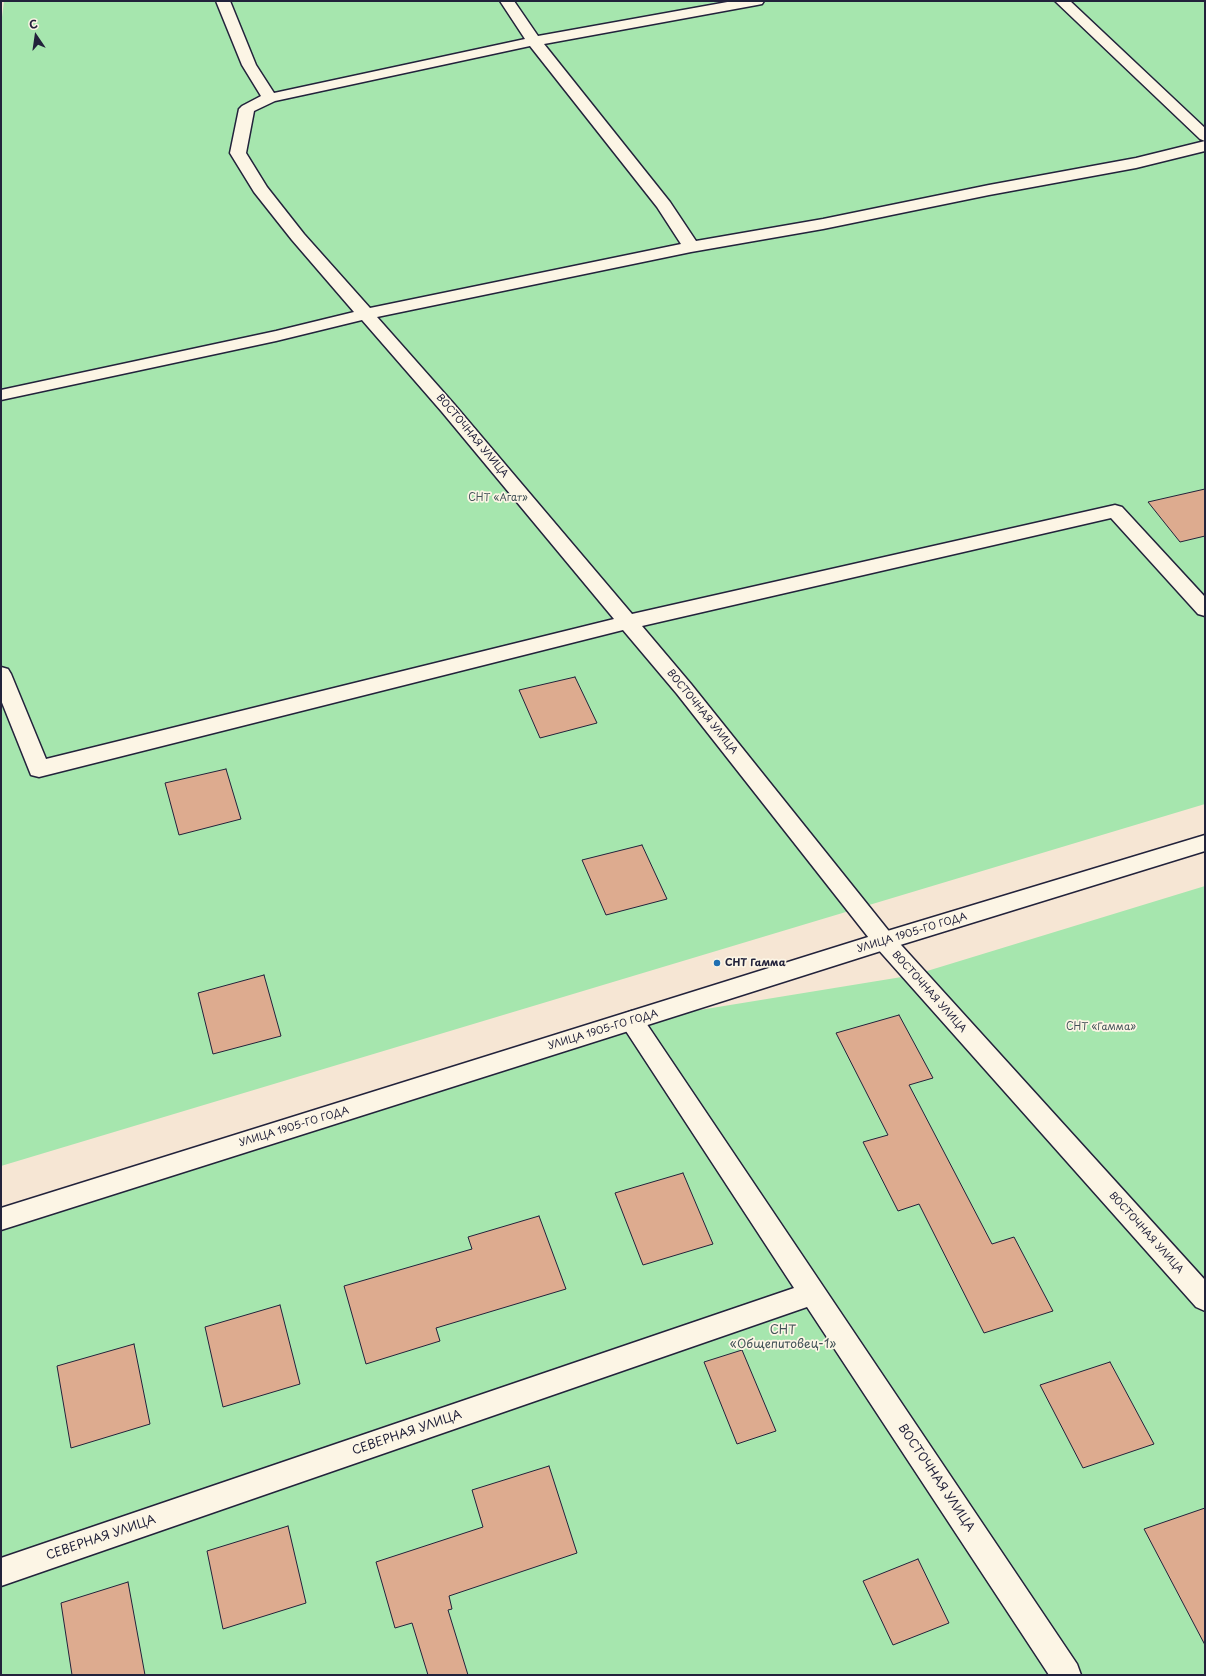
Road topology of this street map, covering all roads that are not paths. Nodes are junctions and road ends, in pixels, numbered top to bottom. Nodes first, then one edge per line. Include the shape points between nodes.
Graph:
1 (223, 1) edge
2 (507, 1) edge
3 (758, 1) edge
4 (1062, 1) edge
5 (534, 41) junction
6 (270, 98) junction
7 (1205, 136) edge
8 (1205, 146) edge
9 (692, 248) junction
10 (366, 314) junction
11 (1, 395) edge
12 (1205, 609) edge
13 (628, 622) junction
14 (1, 674) edge
15 (1205, 843) edge
16 (884, 941) junction
17 (632, 1021) junction
18 (1, 1219) edge
19 (813, 1293) junction
20 (1205, 1299) edge
21 (1, 1572) edge
22 (1066, 1675) edge

1 - 6 street via 249,65
2 - 5 street
3 - 5 street
4 - 7 street
5 - 6 street
5 - 9 street via 664,205
6 - 10 street, ВОСТОЧНАЯ УЛИЦА via 247,109 238,153 260,190
8 - 9 street via 1136,163
9 - 10 street
10 - 11 street
10 - 13 street, ВОСТОЧНАЯ УЛИЦА
12 - 13 street via 1115,511
13 - 14 street via 39,769
13 - 16 street, ВОСТОЧНАЯ УЛИЦА
15 - 16 street, УЛИЦА 1905-ГО ГОДА
16 - 17 street, УЛИЦА 1905-ГО ГОДА
16 - 20 street, ВОСТОЧНАЯ УЛИЦА
17 - 18 street, УЛИЦА 1905-ГО ГОДА
17 - 19 street, ВОСТОЧНАЯ УЛИЦА
19 - 21 street, СЕВЕРНАЯ УЛИЦА
19 - 22 street, ВОСТОЧНАЯ УЛИЦА

